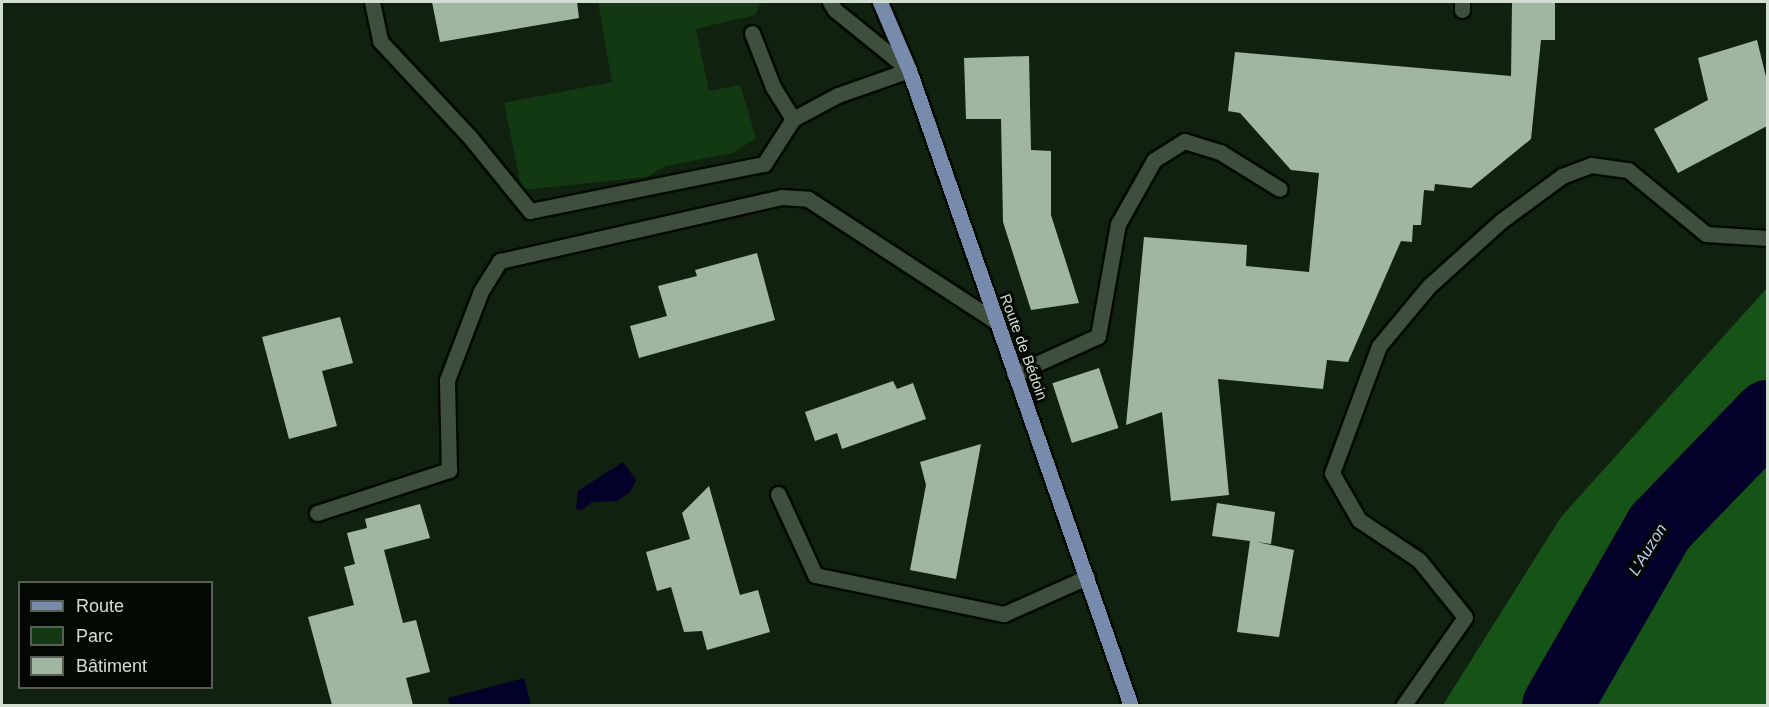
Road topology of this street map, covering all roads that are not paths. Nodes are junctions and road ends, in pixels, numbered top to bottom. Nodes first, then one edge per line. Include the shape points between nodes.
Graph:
1 (372, 2) edge
2 (830, 2) edge
3 (880, 2) edge
4 (752, 33) dead end
5 (909, 70) junction
6 (793, 119) junction
7 (1280, 189) dead end
8 (1767, 238) edge
9 (995, 321) junction
10 (1014, 374) junction
11 (777, 494) dead end
12 (317, 513) dead end
13 (1086, 577) junction
14 (1131, 705) edge
15 (1403, 705) edge

1 - 6 street via 380,41 470,136 530,211 764,164
2 - 5 street
3 - 5 main road, Route de Bédoin
4 - 6 street via 772,87
5 - 6 street via 838,95
5 - 9 main road, Route de Bédoin
7 - 10 street via 1220,152 1184,141 1154,160 1118,224 1098,336
8 - 15 street via 1706,234 1628,170 1591,165 1562,176 1501,221 1429,286 1379,346 1332,473 1359,520 1419,560 1465,617
9 - 10 main road, Route de Bédoin
9 - 12 street via 808,199 782,198 500,261 481,291 447,380 449,470
10 - 13 main road, Route de Bédoin
11 - 13 street via 815,574 1004,614
13 - 14 main road, Route de Bédoin

